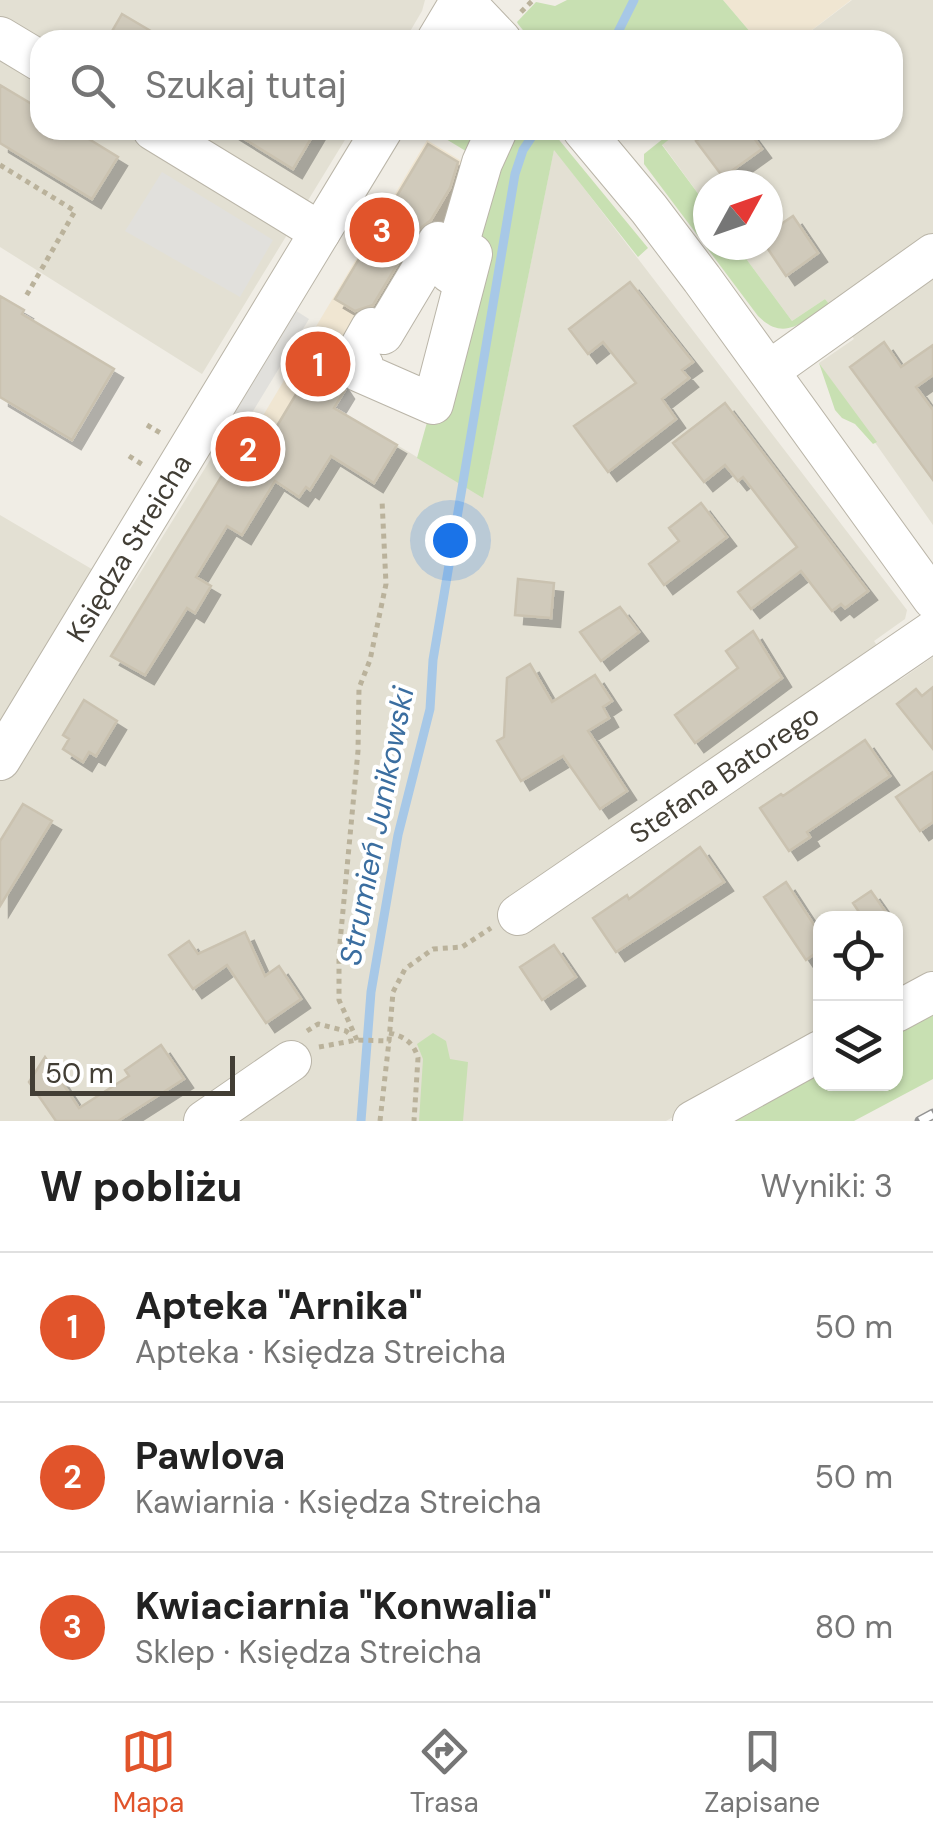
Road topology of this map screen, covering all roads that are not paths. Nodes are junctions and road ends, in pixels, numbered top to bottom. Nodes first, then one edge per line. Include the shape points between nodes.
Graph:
1 (462, 0) edge
2 (444, 30) edge
3 (491, 30) edge
4 (0, 36) edge
5 (30, 55) edge
6 (169, 140) edge
7 (376, 140) edge
8 (492, 140) edge
9 (590, 140) edge
10 (320, 232) junction
11 (455, 248) junction
12 (933, 254) edge
13 (768, 371) junction
14 (933, 599) edge
15 (933, 631) edge
16 (0, 760) edge
17 (518, 916) road end
18 (933, 992) edge
19 (903, 1008) edge
20 (813, 1055) edge
21 (292, 1060) dead end
22 (204, 1121) edge
23 (693, 1121) edge

1 - 2 street
1 - 3 street
4 - 5 street
6 - 10 street
7 - 10 street, Księdza Streicha
8 - 11 street
9 - 13 street
10 - 16 street, Księdza Streicha
11 - 11 street via 423,400 360,372 363,365 354,360 371,328 383,334 438,242
12 - 13 street
13 - 14 street
15 - 17 street, Stefana Batorego
18 - 19 street
20 - 23 street
21 - 22 street

